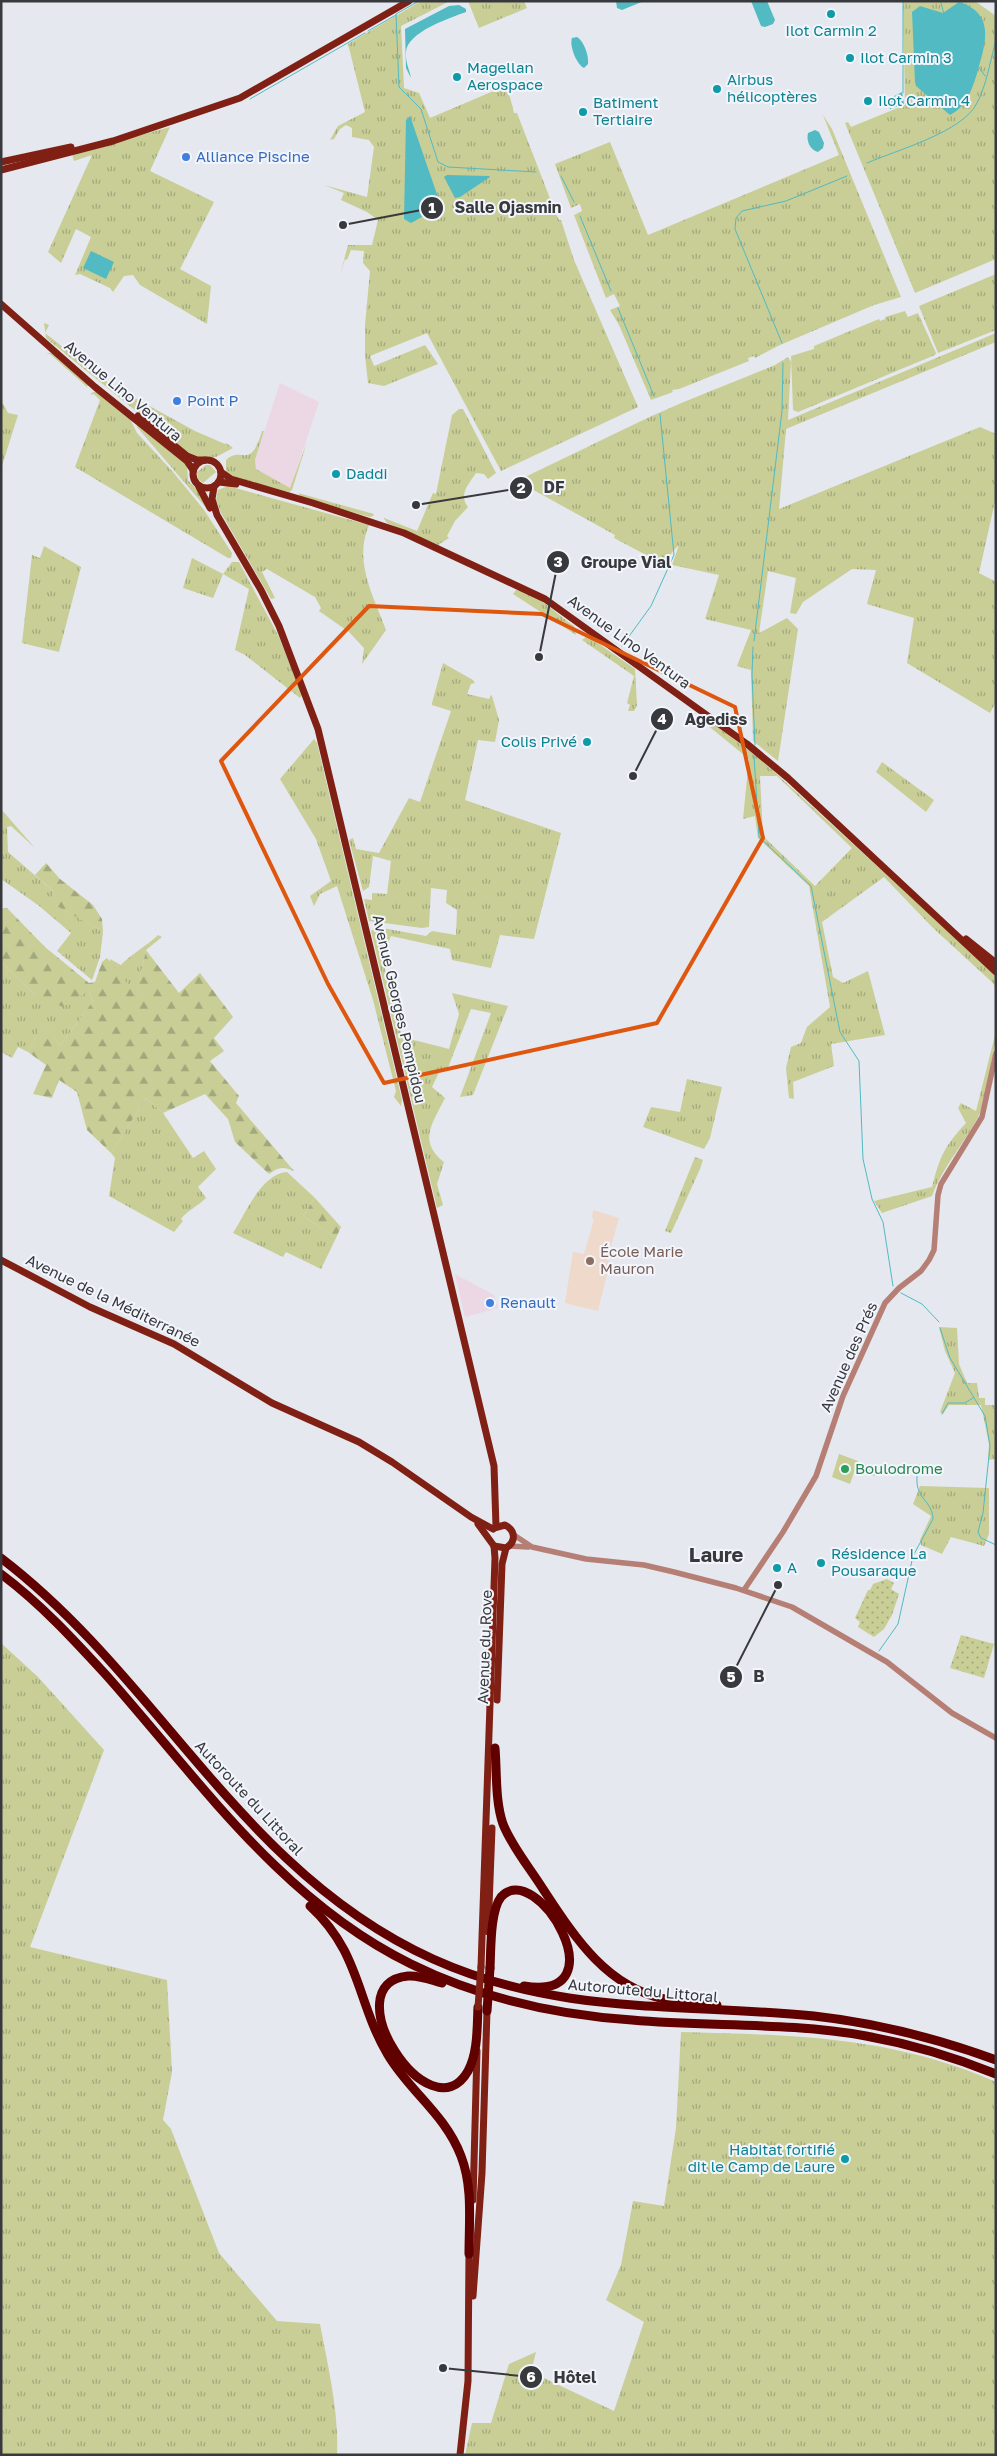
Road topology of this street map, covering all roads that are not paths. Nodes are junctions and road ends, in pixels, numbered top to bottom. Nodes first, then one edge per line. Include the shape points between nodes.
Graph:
1 (409, 1) edge
2 (146, 129) junction
3 (1, 162) edge
4 (1, 170) edge
5 (1, 304) edge
6 (47, 345) junction
7 (205, 460) junction
8 (193, 470) junction
9 (221, 472) junction
10 (217, 484) junction
11 (199, 486) junction
12 (333, 510) junction
13 (235, 546) junction
14 (938, 917) junction
15 (996, 963) edge
16 (996, 972) edge
17 (996, 1053) edge
18 (1, 1260) edge
19 (496, 1491) junction
20 (471, 1517) junction
21 (505, 1525) junction
22 (495, 1527) junction
23 (514, 1536) junction
24 (492, 1543) junction
25 (507, 1547) junction
26 (532, 1547) junction
27 (1, 1558) edge
28 (1, 1574) edge
29 (744, 1590) junction
30 (996, 1738) edge
31 (494, 1748) junction
32 (187, 1771) junction
33 (378, 1930) junction
34 (486, 1968) junction
35 (484, 2012) junction
36 (814, 2016) junction
37 (632, 2020) junction
38 (996, 2060) edge
39 (996, 2074) edge
40 (469, 2254) junction
41 (468, 2381) junction
42 (460, 2455) edge

1 - 2 main road via 240,98
2 - 3 main road
2 - 4 main road via 113,141
5 - 6 main road
6 - 7 main road, Avenue Lino Ventura via 187,456
6 - 8 main road, Avenue Lino Ventura
7 - 8 main road via 196,464
7 - 9 main road via 215,462
8 - 11 main road via 193,478
9 - 10 main road
9 - 12 main road, Avenue Lino Ventura via 231,479
10 - 11 main road via 208,489
10 - 12 main road, Avenue Lino Ventura via 233,483
10 - 13 main road, Avenue Georges Pompidou via 212,496 214,506
11 - 13 main road, Avenue Georges Pompidou
12 - 14 main road, Avenue Lino Ventura via 404,533 518,584 562,609 754,750
13 - 19 main road, Avenue Georges Pompidou via 279,626 318,729 492,1458
14 - 15 main road, Avenue Lino Ventura
14 - 16 main road, Avenue Lino Ventura
17 - 29 street, Avenue des Prés via 982,1117 938,1195 934,1250 921,1270 885,1303 843,1396 816,1476 784,1532
18 - 20 main road, Avenue de la Méditerranée via 90,1307 174,1344 272,1404 359,1442
19 - 21 main road, Avenue Georges Pompidou
19 - 22 main road, Avenue Georges Pompidou
20 - 22 main road, Avenue de la Méditerranée
20 - 24 main road, Avenue de la Méditerranée
21 - 22 main road
21 - 23 main road
22 - 24 main road
23 - 25 main road
23 - 26 street
24 - 25 main road
24 - 34 main road via 495,1611
25 - 26 street
25 - 31 main road, Avenue du Rove via 501,1582
26 - 29 street via 586,1559 644,1566
27 - 33 highway, Autoroute du Littoral via 23,1574 91,1640 240,1813 289,1863 332,1899
28 - 32 highway, Autoroute du Littoral via 67,1633
29 - 30 street via 798,1610 887,1662 952,1713
31 - 34 main road, Avenue du Rove
31 - 36 highway via 500,1810 510,1837 571,1930 595,1960 614,1976 641,1992 662,1999
32 - 37 highway, Autoroute du Littoral via 242,1833 323,1910 385,1950 449,1981 492,1996 553,2010
32 - 40 highway via 256,1854 328,1923 347,1952 385,2049 444,2123 462,2158 470,2196
33 - 34 highway via 475,1973 543,1988 562,1979 567,1970 569,1950 558,1924 531,1894 523,1890 510,1891 499,1902
33 - 36 highway, Autoroute du Littoral via 468,1974 534,1993 610,2005
34 - 35 highway, bridge
35 - 37 highway via 472,2064 464,2077 447,2086 426,2084 406,2067 385,2033 379,2010 388,1986 410,1975 529,2009 587,2018
35 - 40 main road
35 - 41 main road via 482,2173
36 - 38 highway, Autoroute du Littoral via 926,2036
37 - 39 highway, Autoroute du Littoral via 771,2026 864,2036 938,2053
40 - 41 main road
41 - 42 main road

